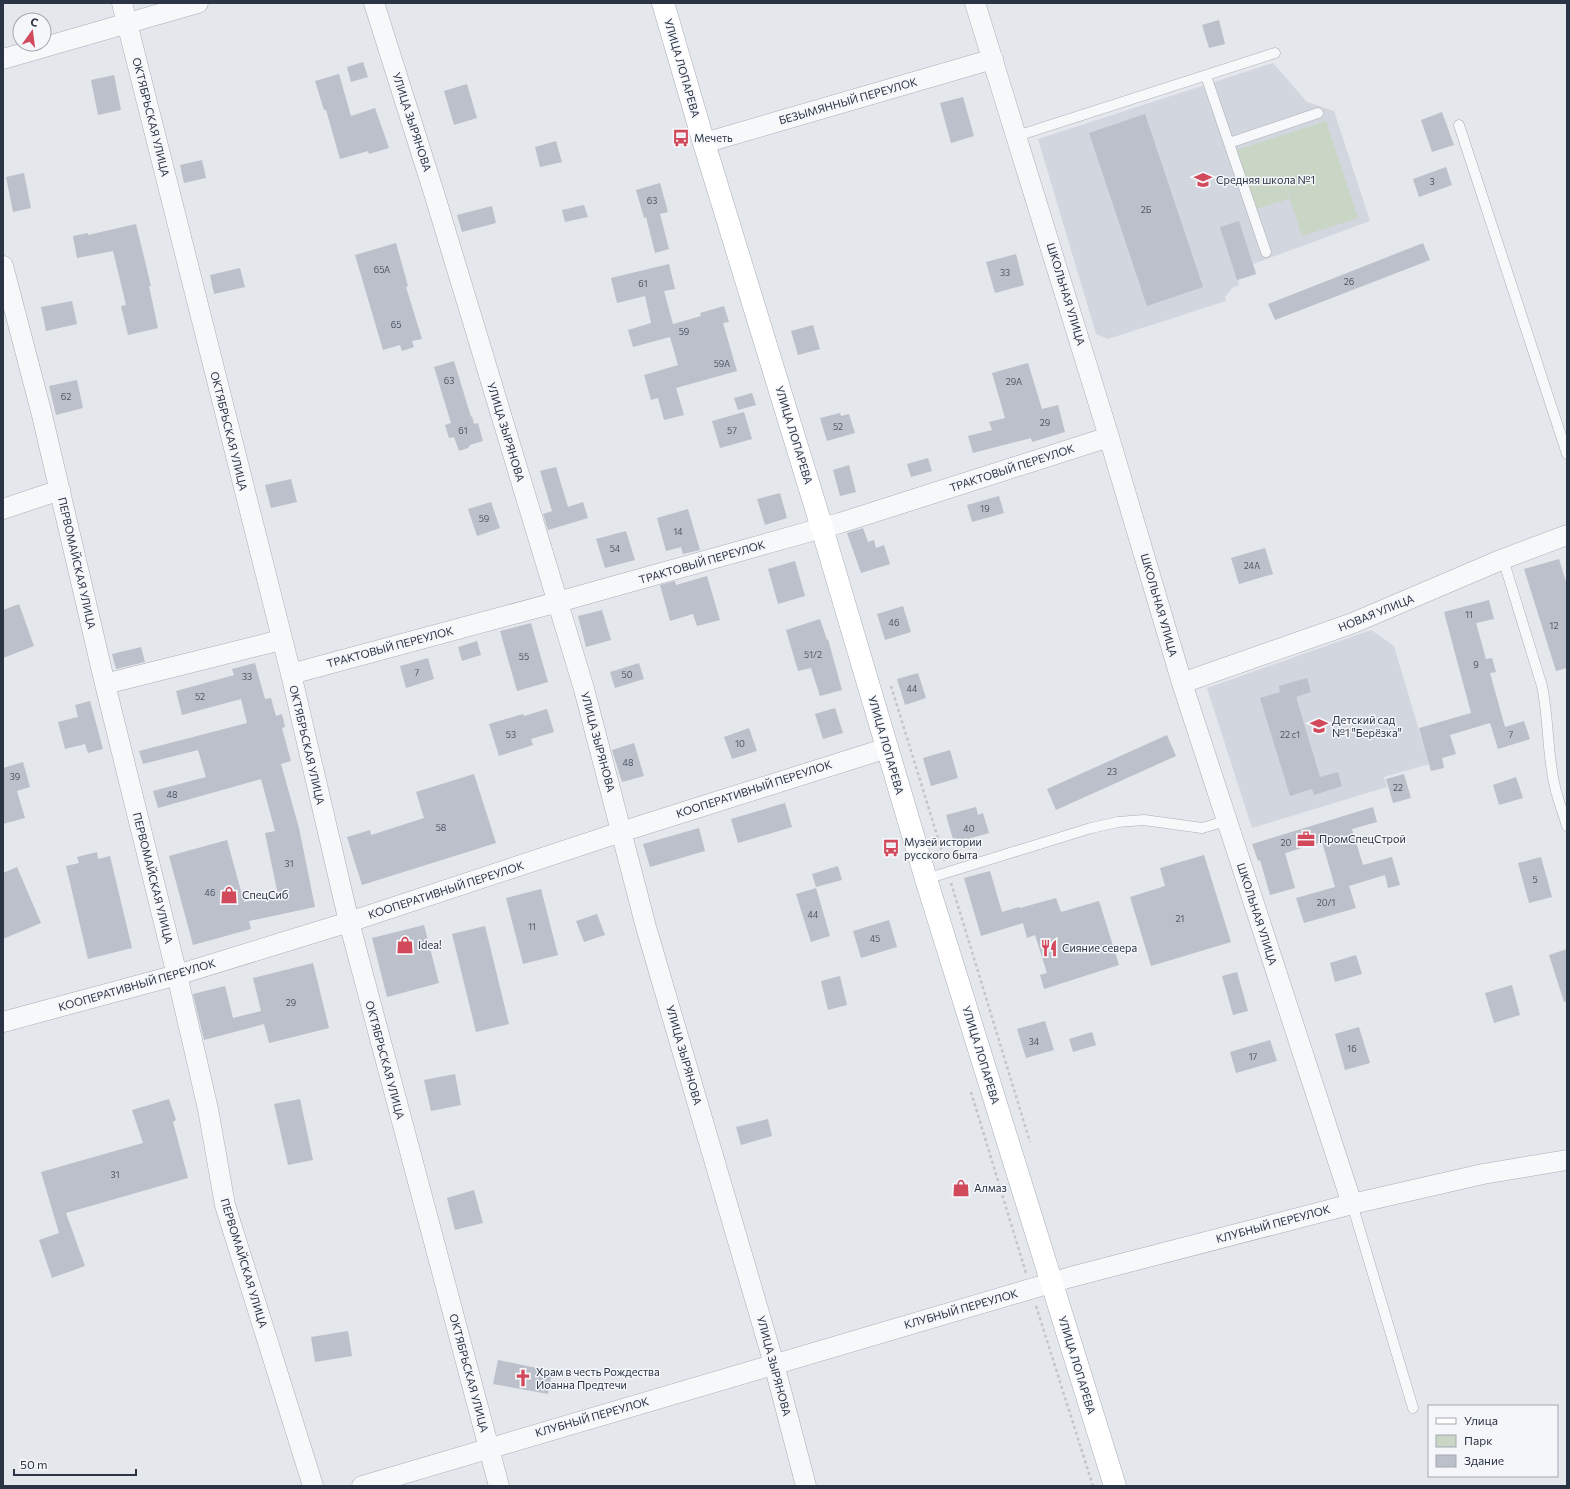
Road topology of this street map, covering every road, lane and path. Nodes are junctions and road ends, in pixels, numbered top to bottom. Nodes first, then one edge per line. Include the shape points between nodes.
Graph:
1 (122, 3) edge
2 (198, 3) edge
3 (374, 3) edge
4 (663, 3) edge
5 (975, 3) edge
6 (127, 22) junction
7 (1275, 53) dead end
8 (3, 59) edge
9 (993, 59) junction
10 (1206, 76) junction
11 (1318, 113) dead end
12 (1459, 125) dead end
13 (1017, 136) junction
14 (704, 143) junction
15 (1229, 143) junction
16 (1266, 252) dead end
17 (3, 266) edge
18 (1110, 437) junction
19 (1567, 454) edge
20 (60, 490) junction
21 (3, 509) edge
22 (822, 528) junction
23 (1567, 534) edge
24 (1503, 559) junction
25 (558, 602) junction
26 (281, 640) junction
27 (291, 674) junction
28 (1182, 683) junction
29 (105, 684) junction
30 (890, 686) dead end
31 (887, 748) junction
32 (1226, 821) junction
33 (1567, 826) edge
34 (621, 832) junction
35 (948, 872) junction
36 (926, 878) junction
37 (349, 922) junction
38 (177, 975) junction
39 (3, 1022) edge
40 (968, 1085) dead end
41 (1031, 1147) dead end
42 (1567, 1160) edge
43 (1352, 1204) junction
44 (1052, 1283) junction
45 (1030, 1289) junction
46 (774, 1364) junction
47 (1413, 1408) dead end
48 (489, 1448) junction
49 (313, 1486) edge
50 (362, 1486) edge
51 (499, 1486) edge
52 (806, 1486) edge
53 (1093, 1486) edge
54 (1115, 1486) edge

1 - 6 street, ОКТЯБРЬСКАЯ УЛИЦА
2 - 6 street
3 - 25 street, УЛИЦА ЗЫРЯНОВА
4 - 14 main road, УЛИЦА ЛОПАРЕВА
5 - 9 street, ШКОЛЬНАЯ УЛИЦА
6 - 8 street
6 - 26 street, ОКТЯБРЬСКАЯ УЛИЦА
7 - 10 lane
9 - 13 street, ШКОЛЬНАЯ УЛИЦА
9 - 14 street, БЕЗЫМЯННЫЙ ПЕРЕУЛОК
10 - 13 lane
10 - 15 lane
11 - 15 lane
12 - 19 lane
13 - 18 street, ШКОЛЬНАЯ УЛИЦА
14 - 22 main road, УЛИЦА ЛОПАРЕВА
15 - 16 lane
17 - 20 street, ПЕРВОМАЙСКАЯ УЛИЦА
18 - 22 street, ТРАКТОВЫЙ ПЕРЕУЛОК
18 - 28 street, ШКОЛЬНАЯ УЛИЦА
20 - 21 street
20 - 29 street, ПЕРВОМАЙСКАЯ УЛИЦА
22 - 25 street, ТРАКТОВЫЙ ПЕРЕУЛОК
22 - 31 main road, УЛИЦА ЛОПАРЕВА
23 - 24 street, НОВАЯ УЛИЦА
24 - 28 street, НОВАЯ УЛИЦА via 1353,623
24 - 33 lane via 1542,686 1555,787
25 - 27 street, ТРАКТОВЫЙ ПЕРЕУЛОК
25 - 34 street, УЛИЦА ЗЫРЯНОВА via 584,689
26 - 27 street, ОКТЯБРЬСКАЯ УЛИЦА
26 - 29 street
27 - 37 street, ОКТЯБРЬСКАЯ УЛИЦА
28 - 32 street, ШКОЛЬНАЯ УЛИЦА
29 - 38 street, ПЕРВОМАЙСКАЯ УЛИЦА
30 - 35 path
31 - 34 street, КООПЕРАТИВНЫЙ ПЕРЕУЛОК
31 - 36 main road, УЛИЦА ЛОПАРЕВА
32 - 35 lane via 1202,828 1144,820 1118,822
32 - 43 street, ШКОЛЬНАЯ УЛИЦА
34 - 37 street, КООПЕРАТИВНЫЙ ПЕРЕУЛОК
34 - 46 street, УЛИЦА ЗЫРЯНОВА via 646,927
35 - 36 lane
35 - 41 path
36 - 44 main road, УЛИЦА ЛОПАРЕВА
37 - 38 street, КООПЕРАТИВНЫЙ ПЕРЕУЛОК
37 - 48 street, ОКТЯБРЬСКАЯ УЛИЦА
38 - 39 street, КООПЕРАТИВНЫЙ ПЕРЕУЛОК
38 - 49 street, ПЕРВОМАЙСКАЯ УЛИЦА via 208,1109 225,1205
40 - 45 path
42 - 43 street, КЛУБНЫЙ ПЕРЕУЛОК via 1483,1174
43 - 44 street, КЛУБНЫЙ ПЕРЕУЛОК
43 - 47 lane
44 - 45 street, КЛУБНЫЙ ПЕРЕУЛОК
44 - 54 main road, УЛИЦА ЛОПАРЕВА
45 - 46 street, КЛУБНЫЙ ПЕРЕУЛОК
45 - 53 path
46 - 48 street, КЛУБНЫЙ ПЕРЕУЛОК
46 - 52 street, УЛИЦА ЗЫРЯНОВА
48 - 50 street, КЛУБНЫЙ ПЕРЕУЛОК
48 - 51 street, ОКТЯБРЬСКАЯ УЛИЦА

